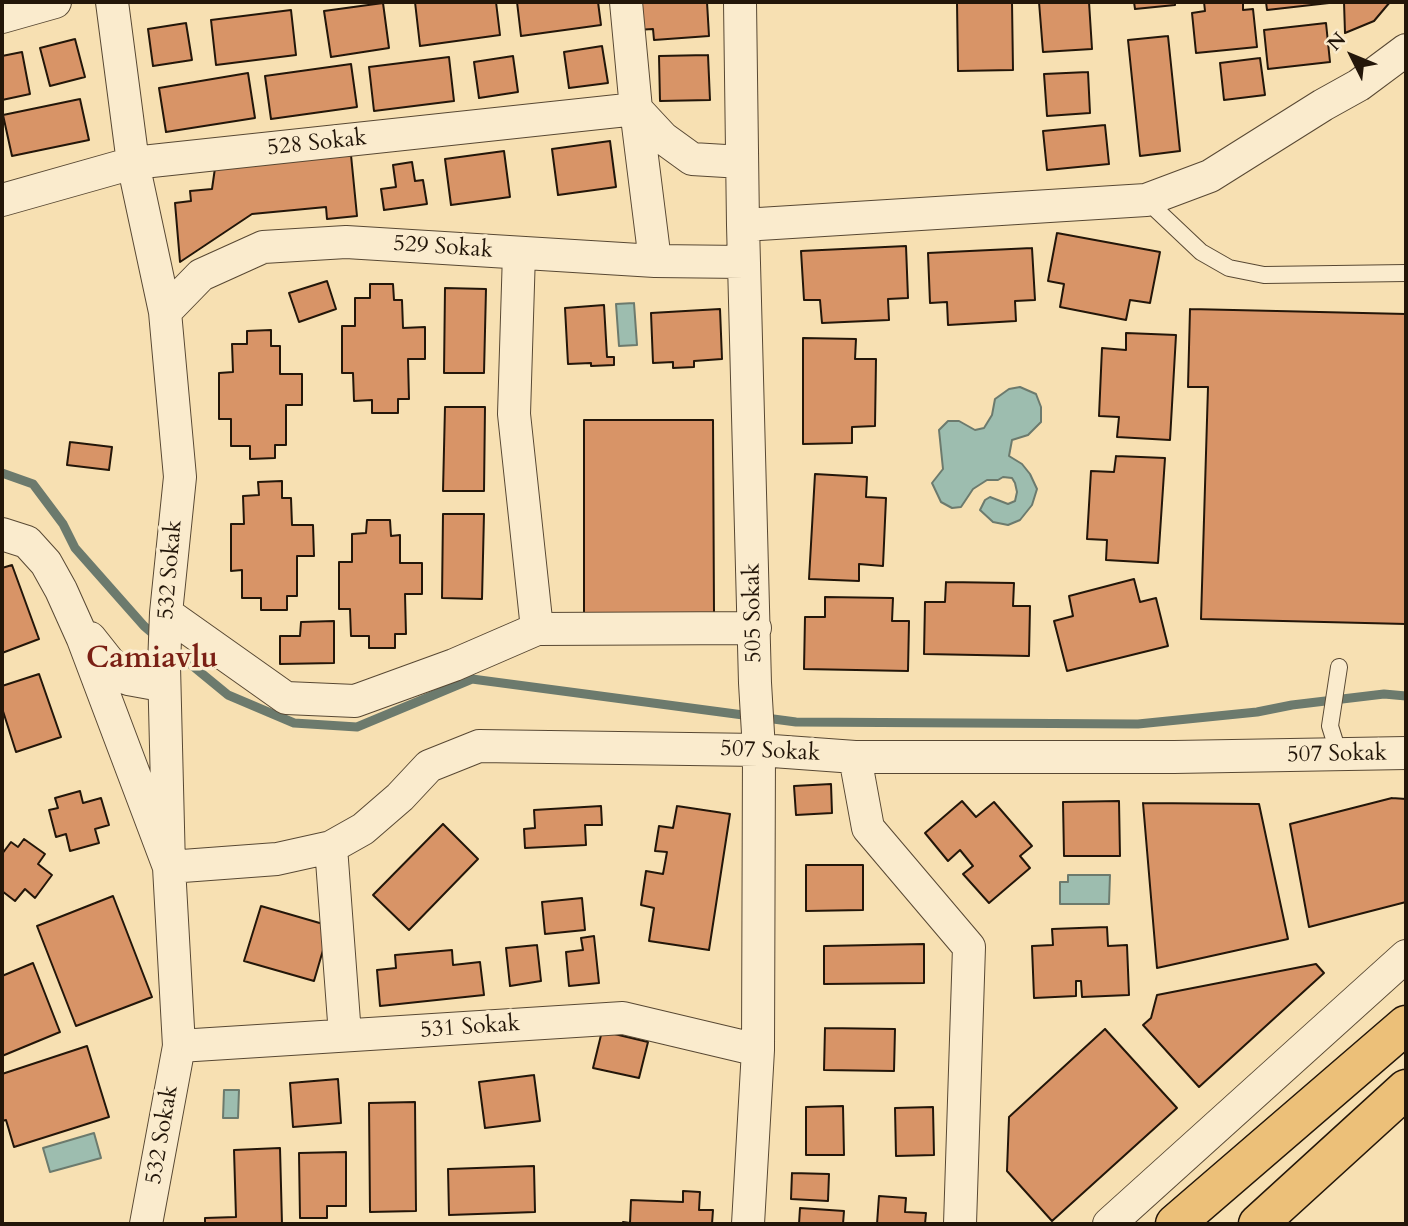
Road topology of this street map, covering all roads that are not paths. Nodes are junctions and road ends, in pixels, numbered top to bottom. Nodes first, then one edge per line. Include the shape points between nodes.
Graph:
1 (55, 2) edge
2 (112, 2) edge
3 (626, 2) edge
4 (740, 2) edge
5 (2, 18) edge
6 (1406, 50) edge
7 (636, 109) junction
8 (742, 162) junction
9 (133, 163) junction
10 (2, 200) edge
11 (1146, 200) junction
12 (743, 225) junction
13 (519, 253) junction
14 (654, 261) junction
15 (744, 262) junction
16 (1406, 273) edge
17 (165, 313) junction
18 (2, 534) edge
19 (166, 613) junction
20 (74, 618) junction
21 (755, 628) junction
22 (537, 629) junction
23 (164, 666) junction
24 (1339, 667) dead end
25 (1334, 740) junction
26 (760, 750) junction
27 (1406, 753) edge
28 (855, 757) junction
29 (331, 847) junction
30 (169, 867) junction
31 (1406, 956) edge
32 (1406, 1025) edge
33 (345, 1035) junction
34 (179, 1046) junction
35 (758, 1050) junction
36 (1406, 1089) edge
37 (1406, 1108) edge
38 (146, 1224) edge
39 (748, 1224) edge
40 (960, 1224) edge
41 (1109, 1224) edge
42 (1175, 1224) edge
43 (1258, 1224) edge
44 (1266, 1224) edge

1 - 5 street
2 - 9 street, 532 Sokak
3 - 7 street
4 - 8 street, 505 Sokak
6 - 11 street via 1359,85 1210,176
7 - 8 street via 663,138 692,159
7 - 9 street, 528 Sokak
7 - 14 street
8 - 12 street, 505 Sokak
9 - 10 street, 528 Sokak
9 - 17 street, 532 Sokak
11 - 12 street
11 - 16 lane via 1201,252 1229,268 1264,275
12 - 15 street, 505 Sokak
13 - 14 street, 529 Sokak
13 - 17 street, 529 Sokak via 346,242 263,247 201,275
13 - 22 street via 514,414
14 - 15 street, 529 Sokak
15 - 21 street, 505 Sokak
17 - 19 street, 532 Sokak via 180,477
18 - 20 street via 27,542 46,563
19 - 22 street via 286,698 327,700 355,701
19 - 23 street, 532 Sokak
20 - 23 street via 128,679 150,683
20 - 30 street
21 - 22 street
21 - 26 street, 505 Sokak
23 - 30 street, 532 Sokak
24 - 25 lane
25 - 27 street, 507 Sokak
25 - 28 street, 507 Sokak
26 - 28 street, 507 Sokak
26 - 29 street, 507 Sokak via 479,746 429,766 363,829
26 - 35 street, 505 Sokak
28 - 40 street via 868,828 969,947
29 - 30 street, 507 Sokak via 277,859
29 - 33 street
30 - 34 street, 532 Sokak
31 - 41 street
32 - 42 highway
33 - 34 street, 531 Sokak
33 - 35 street, 531 Sokak via 623,1018
34 - 38 street, 532 Sokak
35 - 39 street, 505 Sokak
36 - 43 highway
37 - 44 highway

